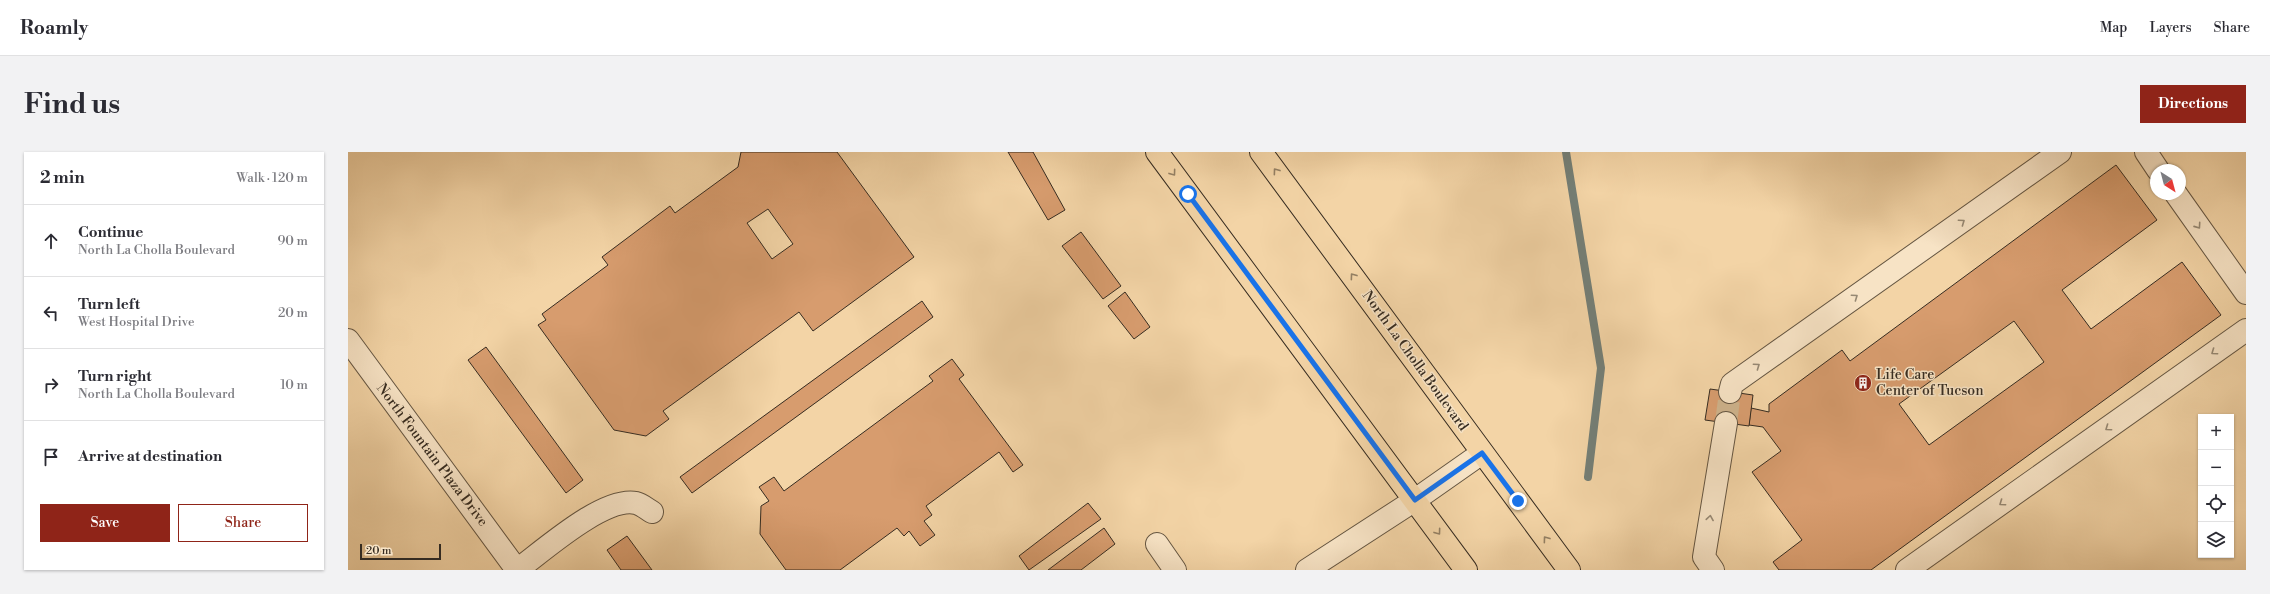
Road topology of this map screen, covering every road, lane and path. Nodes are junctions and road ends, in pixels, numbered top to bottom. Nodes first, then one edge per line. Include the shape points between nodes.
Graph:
1 (1157, 152) edge
2 (1261, 152) edge
3 (2060, 152) edge
4 (2146, 152) edge
5 (2154, 164) edge
6 (2180, 200) edge
7 (2246, 293) edge
8 (2246, 330) edge
9 (348, 340) edge
10 (1730, 392) tunnel mouth
11 (1726, 423) tunnel mouth
12 (1482, 453) junction
13 (1415, 500) junction
14 (652, 512) dead end
15 (1157, 544) dead end
16 (1708, 563) edge
17 (512, 568) edge
18 (1175, 570) edge
19 (1308, 570) edge
20 (1466, 570) edge
21 (1569, 570) edge
22 (1907, 570) edge

1 -> 13 main road
12 -> 2 main road, North La Cholla Boulevard
10 -> 3 street via 1732,384
4 - 5 street
6 -> 7 street
8 -> 22 street
9 - 17 street, North Fountain Plaza Drive
16 -> 11 street
12 - 13 street
21 -> 12 main road, North La Cholla Boulevard
13 - 19 street
13 -> 20 main road
14 - 17 street via 636,503 615,503 595,513
15 - 18 street

